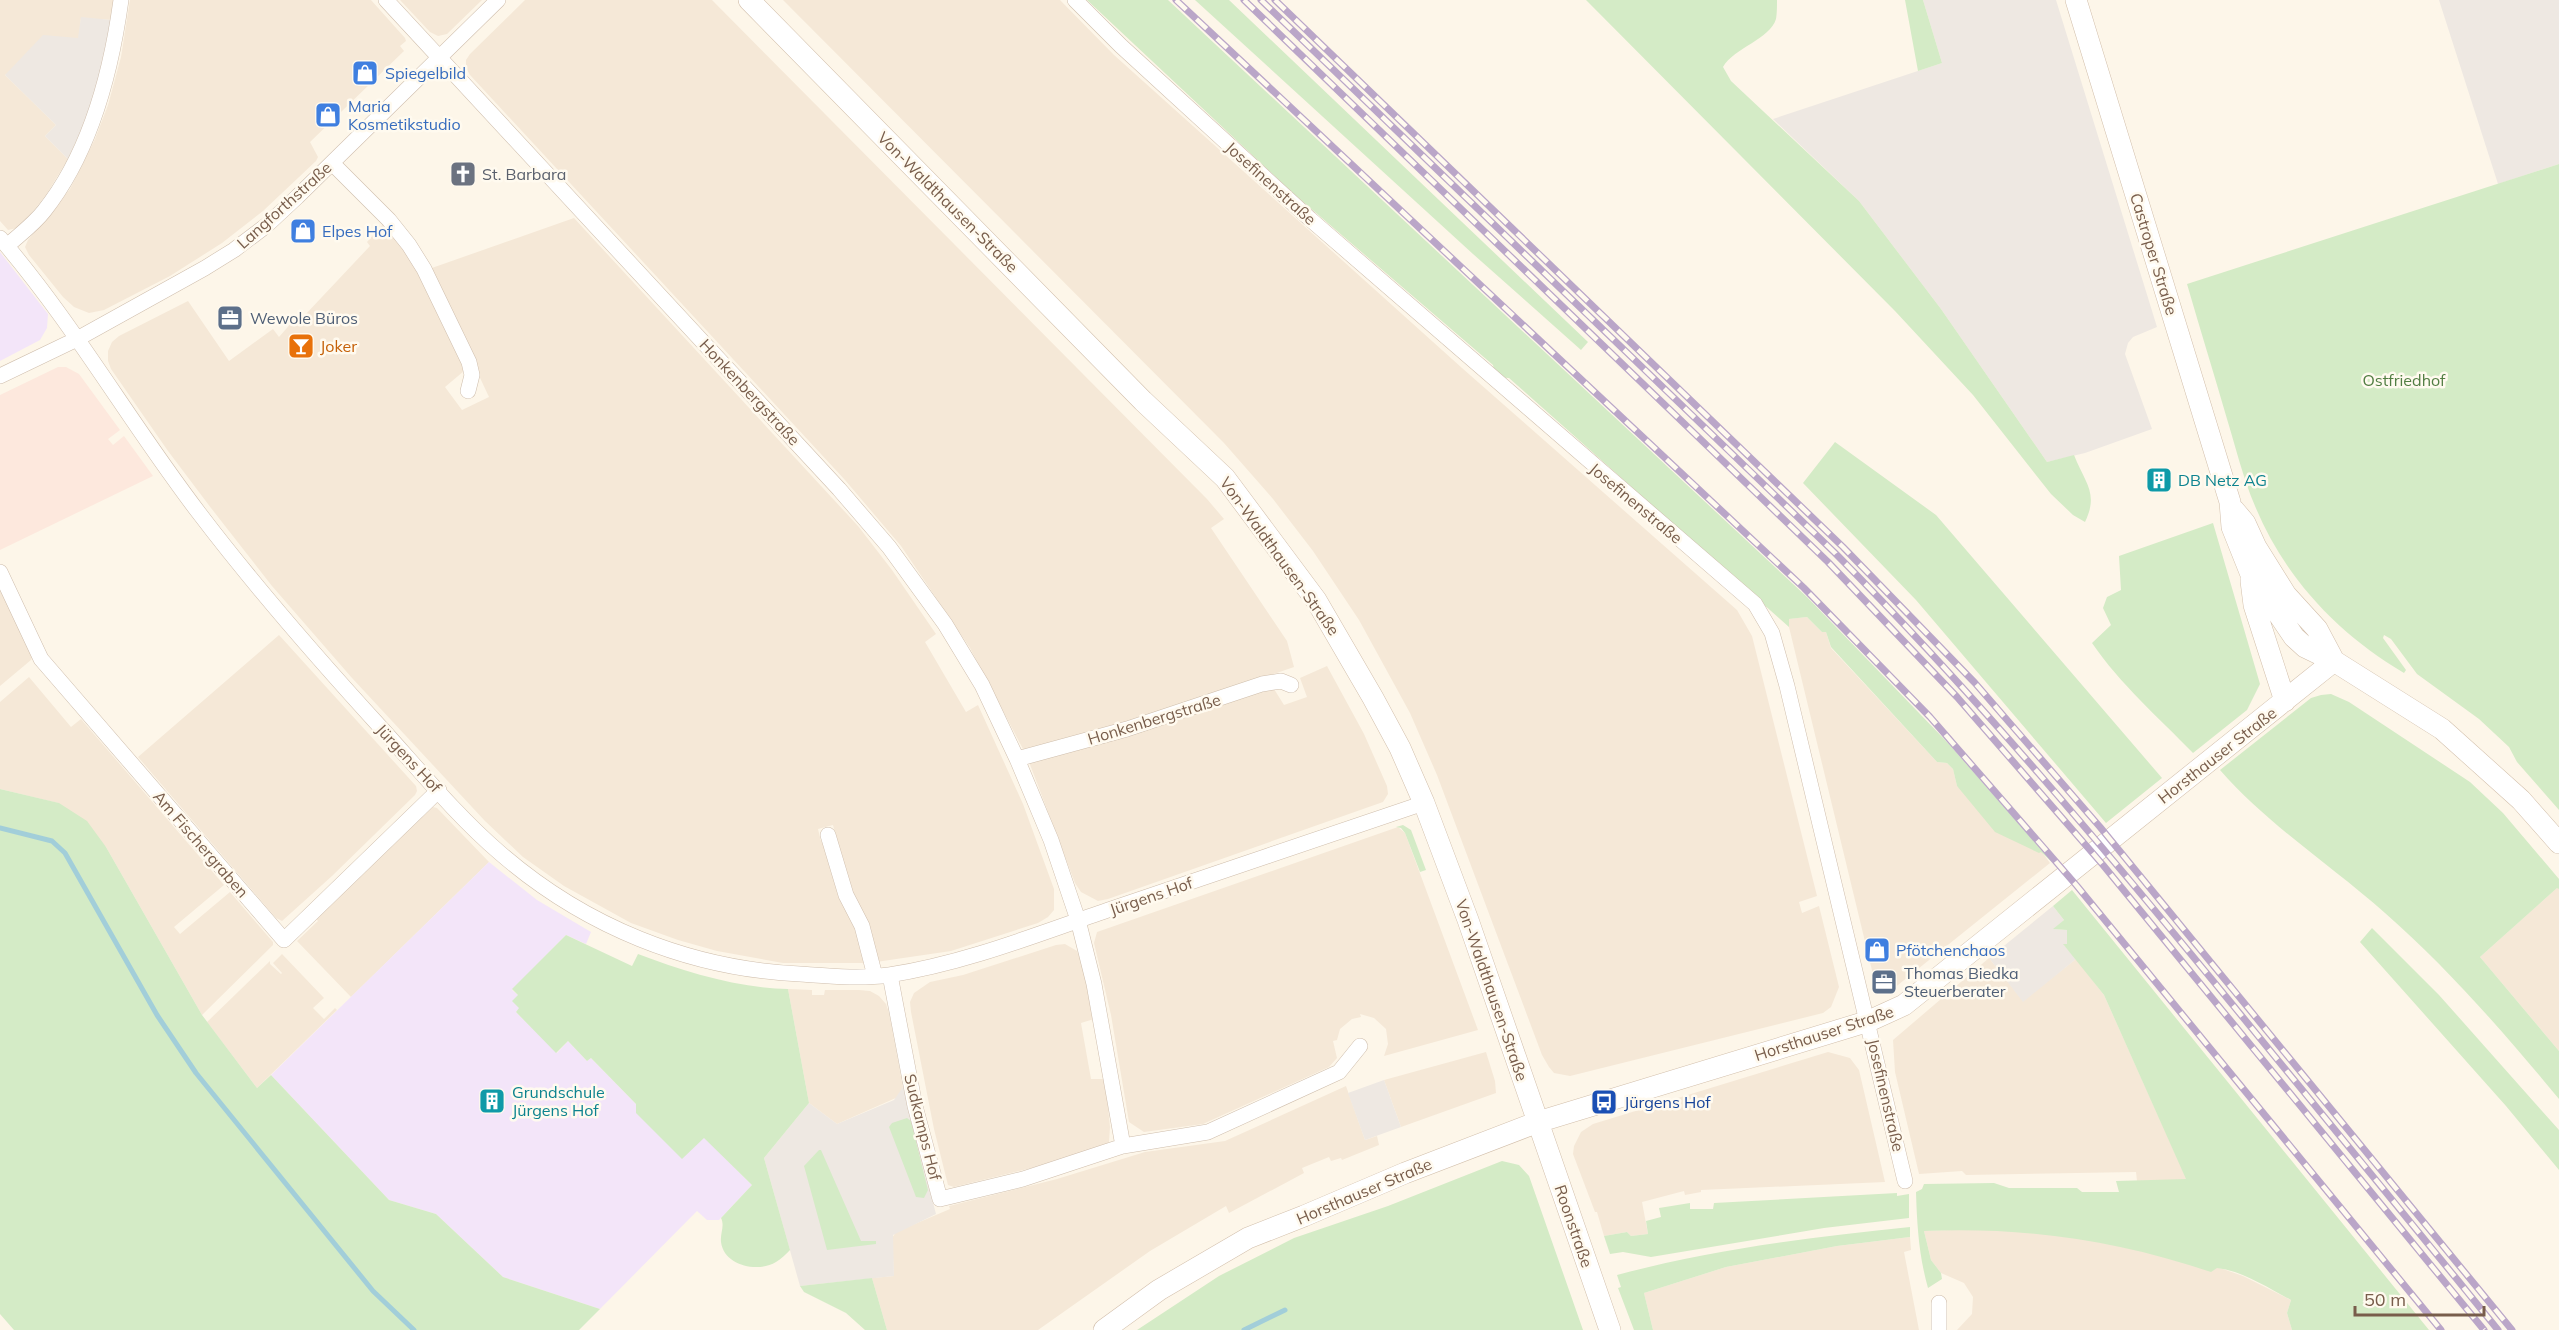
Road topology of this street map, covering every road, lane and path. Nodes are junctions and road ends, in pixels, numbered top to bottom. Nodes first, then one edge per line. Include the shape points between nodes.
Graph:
1 (121, 0) edge
2 (386, 0) edge
3 (498, 0) edge
4 (749, 0) edge
5 (1075, 0) edge
6 (2076, 0) edge
7 (439, 57) junction
8 (332, 163) junction
9 (3, 242) edge
10 (76, 339) junction
11 (0, 376) edge
12 (468, 391) dead end
13 (2232, 508) junction
14 (0, 572) edge
15 (2250, 572) junction
16 (2334, 661) junction
17 (1291, 685) dead end
18 (2285, 701) junction
19 (1017, 759) junction
20 (439, 790) junction
21 (1424, 803) junction
22 (828, 835) dead end
23 (2559, 843) edge
24 (1078, 920) junction
25 (882, 975) junction
26 (1869, 1021) junction
27 (1359, 1046) dead end
28 (1538, 1122) junction
29 (1123, 1146) junction
30 (1905, 1181) dead end
31 (1939, 1303) dead end
32 (1104, 1330) edge
33 (1610, 1330) edge
34 (1938, 1330) edge

1 - 9 street via 109,69 81,149 44,213
2 - 7 street, Honkenbergstraße
3 - 7 street, Langforthstraße
4 - 21 main road, Von-Waldthausen-Straße via 1111,368 1225,478 1316,600 1344,645 1400,748
5 - 26 street, Josefinenstraße via 1310,219 1755,604 1772,633 1787,686
6 - 13 main road, Castroper Straße
7 - 8 street, Langforthstraße
7 - 19 street, Honkenbergstraße via 889,547 967,659
8 - 10 street, Langforthstraße via 267,225 234,250
8 - 12 street via 389,220 424,269 469,362 472,375
9 - 10 street, Jürgens Hof via 52,301
10 - 11 street, Langforthstraße
10 - 20 street, Jürgens Hof via 239,564 296,633
13 - 15 main road, Castroper Straße via 2232,527
13 - 16 main road, Castroper Straße via 2245,523 2286,595 2317,629
14 - 20 street, Am Fischergraben via 41,659 284,940
15 - 16 main road, Castroper Straße via 2294,637
15 - 18 main road via 2254,605
16 - 18 main road, Horsthauser Straße
16 - 23 main road via 2442,729 2521,800
17 - 19 street, Honkenbergstraße via 1281,681 1262,684 1147,723
18 - 26 main road, Horsthauser Straße via 1904,1005
19 - 24 street, Honkenbergstraße via 1051,840
20 - 25 street, Jürgens Hof via 495,849 526,875 557,898 635,938 711,963 747,969
21 - 24 street, Jürgens Hof
21 - 28 main road, Von-Waldthausen-Straße
22 - 25 street via 846,895
24 - 25 street, Jürgens Hof via 969,958
24 - 29 street via 1094,984
25 - 29 street, Sudkamps Hof via 940,1199 1023,1179
26 - 28 main road, Horsthauser Straße
26 - 30 street, Josefinenstraße
27 - 29 street, Sudkamps Hof via 1339,1072 1208,1132
28 - 32 main road, Horsthauser Straße via 1248,1238 1159,1290
28 - 33 main road, Roonstraße
31 - 34 street

